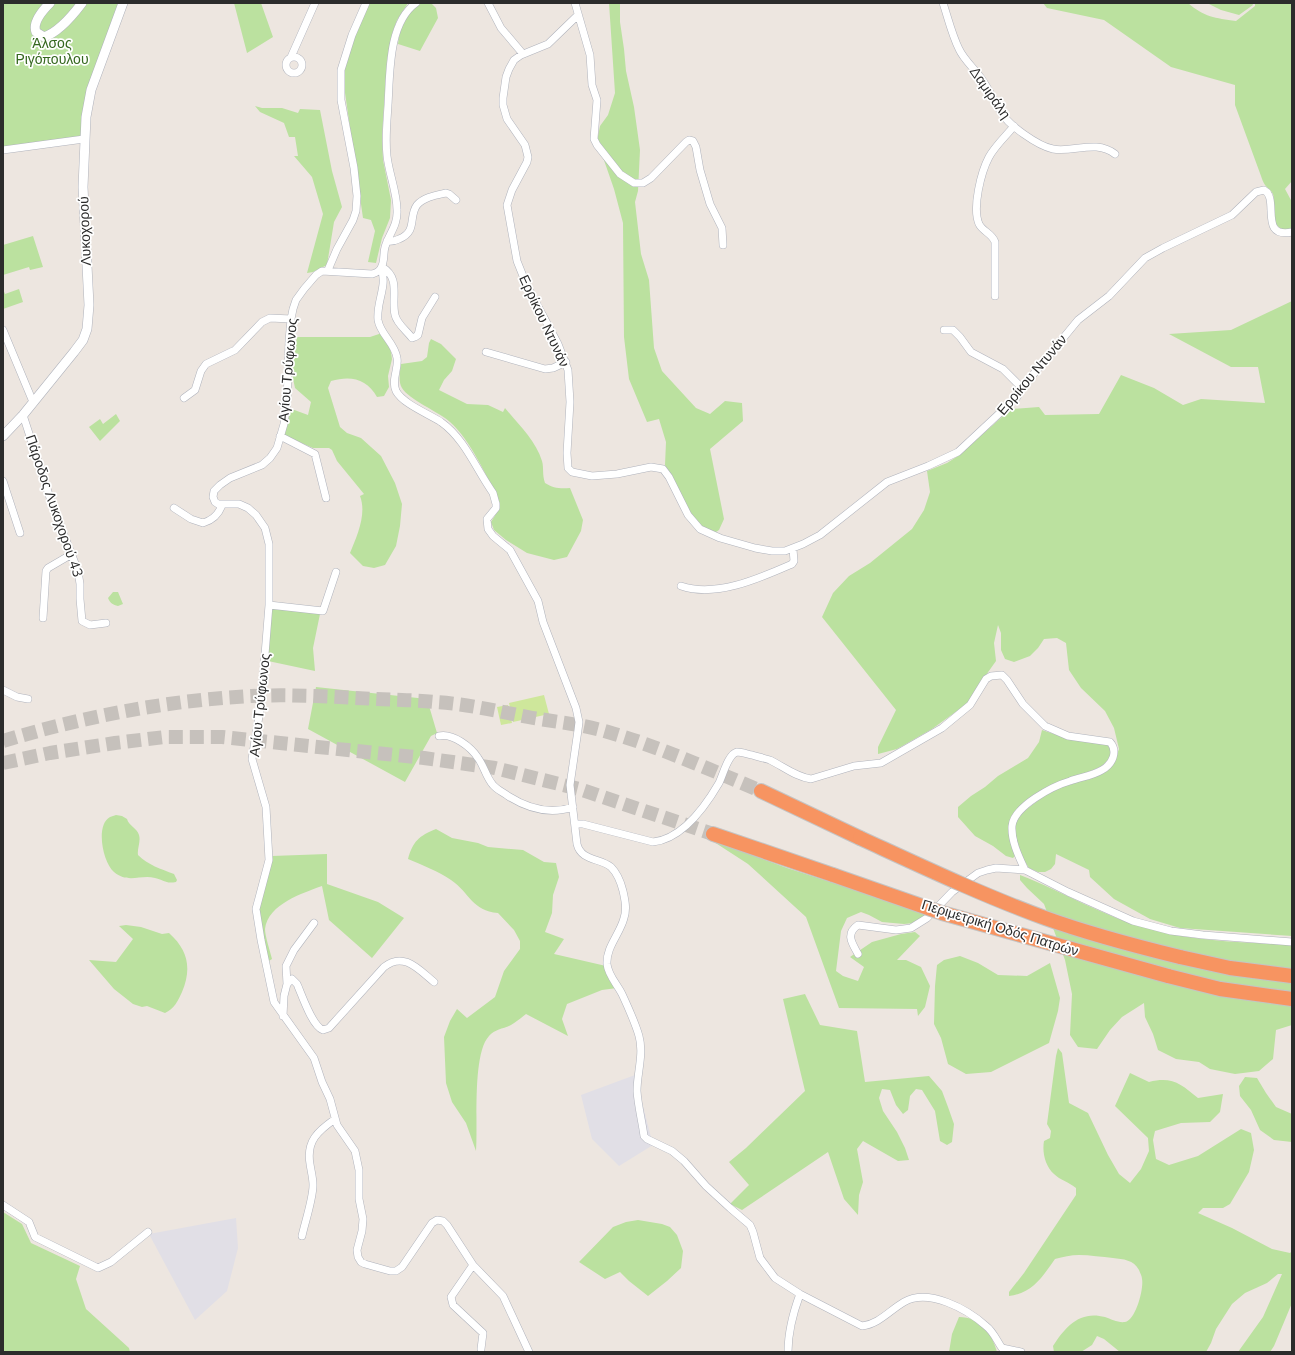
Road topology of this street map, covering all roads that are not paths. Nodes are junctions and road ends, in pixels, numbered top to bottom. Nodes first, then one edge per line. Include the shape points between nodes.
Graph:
1 (50, 3) edge
2 (82, 3) edge
3 (123, 3) edge
4 (315, 3) edge
5 (366, 3) edge
6 (416, 3) edge
7 (488, 3) edge
8 (575, 3) edge
9 (943, 3) edge
10 (578, 15) junction
11 (524, 54) junction
12 (291, 57) dead end
13 (1014, 126) junction
14 (84, 139) junction
15 (3, 150) edge
16 (1115, 154) dead end
17 (456, 200) dead end
18 (1292, 232) edge
19 (387, 241) junction
20 (722, 245) dead end
21 (382, 268) junction
22 (328, 270) junction
23 (995, 296) dead end
24 (435, 298) dead end
25 (291, 319) junction
26 (3, 330) edge
27 (944, 330) dead end
28 (486, 352) dead end
29 (566, 362) junction
30 (1022, 388) junction
31 (184, 398) dead end
32 (33, 402) junction
33 (23, 415) junction
34 (3, 436) edge
35 (280, 436) junction
36 (3, 481) edge
37 (326, 498) dead end
38 (222, 505) junction
39 (174, 508) dead end
40 (20, 532) dead end
41 (792, 549) junction
42 (72, 554) junction
43 (336, 572) dead end
44 (681, 586) dead end
45 (269, 606) junction
46 (43, 618) dead end
47 (106, 623) dead end
48 (3, 690) edge
49 (28, 699) dead end
50 (439, 736) dead end
51 (761, 791) tunnel mouth
52 (573, 807) junction
53 (576, 824) junction
54 (713, 834) tunnel mouth
55 (1025, 870) junction
56 (314, 923) dead end
57 (1292, 942) edge
58 (858, 954) dead end
59 (1292, 976) edge
60 (434, 982) dead end
61 (287, 984) junction
62 (1292, 999) edge
63 (283, 1017) junction
64 (335, 1119) junction
65 (3, 1205) edge
66 (148, 1232) dead end
67 (302, 1236) dead end
68 (473, 1265) junction
69 (800, 1294) junction
70 (480, 1349) dead end
71 (529, 1352) edge
72 (788, 1352) edge
73 (1021, 1352) edge

1 - 2 street via 35,25 36,32 44,37 72,17
3 - 14 street, Λυκοχορού via 90,94
4 - 12 street
5 - 22 street via 352,35 342,65 341,78 341,100 354,168 356,211
6 - 19 street via 401,21 390,64 386,144 397,215 395,226
7 - 11 street via 501,28
8 - 10 street
9 - 13 street, Δαμιράλη via 959,50 981,79 1002,114
10 - 11 street, Ερρίκου Ντυνάν via 548,44
10 - 20 street via 590,55 592,82 597,100 594,137 597,145 623,177 641,184 651,178 686,142 693,141 710,204 722,228
11 - 29 street, Ερρίκου Ντυνάν via 514,60 509,69 503,93 507,119 525,145 528,159 509,198 507,208 518,266
13 - 16 street, Δαμιράλη via 1051,149 1100,148
13 - 23 street via 988,158 977,196 979,223 993,237 995,243
14 - 15 street
14 - 32 street, Λυκοχορού via 88,323 78,348
17 - 19 street via 446,193 422,201 415,208 412,226 407,234 393,242
18 - 30 street, Ερρίκου Ντυνάν via 1284,233 1274,227 1269,194 1264,190 1256,192 1232,215 1145,258 1109,296 1078,320
19 - 21 street
21 - 22 street via 370,274
21 - 24 street via 388,270 392,276 396,316 412,338 418,335 422,318
21 - 52 street via 384,281 378,319 394,347 397,358 396,391 458,437 495,498 496,508 487,519 488,528 493,536 510,550 538,601 543,622 578,716 577,741 570,781
22 - 25 street, Αγίου Τρύφωνος via 316,275 301,292
25 - 31 street via 265,320 235,350 206,364 201,371 197,387
25 - 35 street, Αγίου Τρύφωνος via 288,341 288,394
26 - 32 street
27 - 30 street via 953,330 971,352 1003,369
28 - 29 street via 545,369
29 - 41 street, Ερρίκου Ντυνάν via 570,395 567,465 570,471 598,476 651,467 663,469 670,476 688,515 703,531 762,550
30 - 41 street, Ερρίκου Ντυνάν via 1017,397 958,452 887,482 824,532
32 - 33 street, Λυκοχορού
33 - 34 street, Λυκοχορού
33 - 42 street, Πάροδος Λυκοχορού 43 via 52,504
35 - 37 street via 315,454
35 - 38 street, Αγίου Τρύφωνος via 275,451 264,463 227,480 216,489 214,500
36 - 40 street
38 - 39 street via 216,516 203,523
38 - 45 street, Αγίου Τρύφωνος via 244,506 256,515 265,528 269,554
41 - 44 street via 792,564 765,576 718,589 692,590
42 - 46 street via 46,571
42 - 47 street, Πάροδος Λυκοχορού 43 via 80,579 82,621 90,625
43 - 45 street via 323,611
45 - 63 street, Αγίου Τρύφωνος via 261,704 252,759 266,807 269,860 256,909 274,1002
48 - 49 street
50 - 52 street via 452,737 471,750 493,785 514,800 544,810
51 - 59 highway, Περιμετρική Οδός Πατρών, bridge via 948,878 1038,915 1101,936 1180,957 1230,968
52 - 53 street
53 - 55 street via 653,842 662,841 691,821 719,782 731,756 736,752 769,760 804,778 812,779 854,766 881,763 942,728 970,705 986,679 1002,675 1023,704 1045,726 1068,736 1110,742 1115,752 1113,759 1104,769 1043,793 1022,808 1015,817 1012,827 1016,851
53 - 69 street via 578,848 587,856 612,869 620,881 625,898 625,916 608,954 607,964 640,1041 637,1091 644,1136 647,1140 672,1151 684,1161 706,1186 750,1225 760,1258 776,1278
54 - 62 highway, Περιμετρική Οδός Πατρών, bridge via 942,913 1220,989
55 - 57 street via 1133,921 1196,935
55 - 58 street via 996,868 978,873 952,892 927,918 911,928 896,930 858,925 850,934
56 - 61 street via 294,950 286,966
60 - 61 street via 405,961 391,962 325,1030 320,1029 315,1022 297,984 292,979
61 - 63 street
63 - 64 street, Αγίου Τρύφωνος via 314,1058 330,1098
64 - 67 street via 320,1130 311,1144 309,1161 313,1188
64 - 68 street, Αγίου Τρύφωνος via 340,1132 354,1149 358,1165 363,1219 357,1253 360,1261 390,1271 398,1270 430,1226 438,1220 447,1225
65 - 66 street via 29,1222 35,1237 98,1268 111,1262
68 - 70 street via 451,1298 453,1305 483,1333
68 - 71 street, Αγίου Τρύφωνος via 504,1296
69 - 72 street via 792,1315
69 - 73 street via 862,1326 875,1322 905,1301 920,1296 932,1298 960,1308 987,1326 1002,1348

